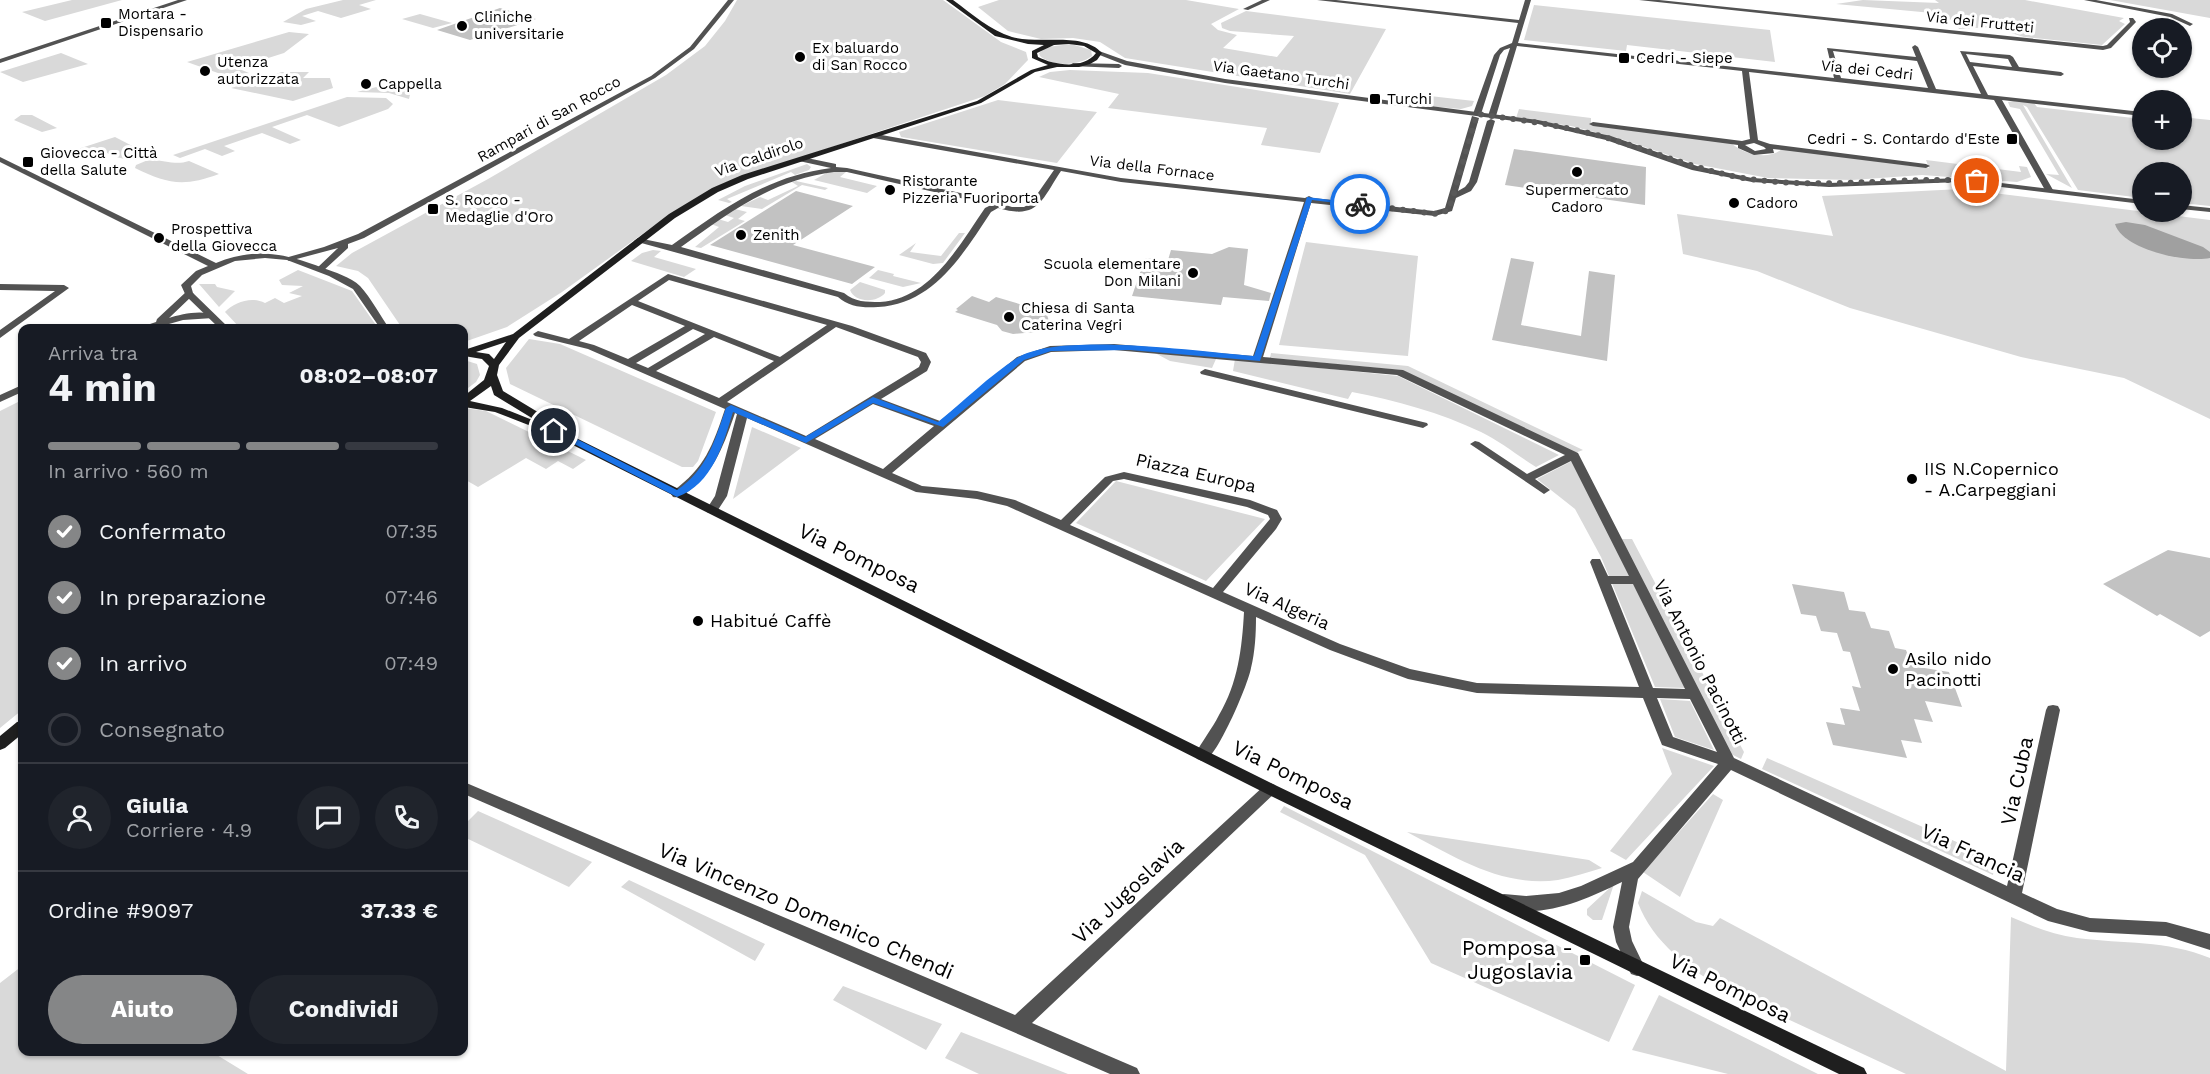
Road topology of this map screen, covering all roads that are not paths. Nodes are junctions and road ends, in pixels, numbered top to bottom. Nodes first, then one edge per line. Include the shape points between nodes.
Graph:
1 (184, 0) edge
2 (731, 0) edge
3 (949, 0) edge
4 (1267, 0) edge
5 (1320, 0) edge
6 (1528, 0) edge
7 (1642, 0) edge
8 (2087, 0) edge
9 (1246, 9) dead end
10 (2176, 18) edge
11 (2131, 19) dead end
12 (1522, 22) junction
13 (992, 31) junction
14 (1052, 44) junction
15 (1514, 44) junction
16 (1915, 47) dead end
17 (1099, 53) junction
18 (1034, 55) junction
19 (1919, 59) junction
20 (0, 61) edge
21 (1968, 64) junction
22 (1057, 65) junction
23 (1073, 65) junction
24 (1492, 69) junction
25 (2016, 69) junction
26 (1505, 70) junction
27 (1744, 70) junction
28 (1171, 72) junction
29 (2061, 74) dead end
30 (1489, 79) junction
31 (1502, 80) junction
32 (1838, 80) junction
33 (1012, 82) junction
34 (1933, 91) junction
35 (1986, 97) junction
36 (1997, 98) junction
37 (2132, 113) edge
38 (1476, 116) junction
39 (1491, 118) junction
40 (1593, 124) dead end
41 (876, 135) junction
42 (1754, 141) junction
43 (1742, 143) junction
44 (1769, 146) junction
45 (0, 159) edge
46 (802, 159) junction
47 (1926, 165) dead end
48 (1059, 168) junction
49 (1460, 168) junction
50 (847, 170) junction
51 (1476, 170) junction
52 (816, 173) junction
53 (1457, 179) junction
54 (1473, 182) junction
55 (2049, 190) junction
56 (1452, 197) junction
57 (1309, 198) junction
58 (2132, 201) edge
59 (997, 205) junction
60 (2192, 208) edge
61 (1011, 209) junction
62 (2210, 210) edge
63 (984, 217) junction
64 (361, 236) junction
65 (638, 241) junction
66 (674, 248) junction
67 (288, 258) junction
68 (215, 266) junction
69 (320, 269) junction
70 (0, 287) edge
71 (189, 294) junction
72 (633, 302) junction
73 (210, 316) junction
74 (154, 324) edge
75 (160, 324) edge
76 (219, 324) edge
77 (381, 324) edge
78 (834, 324) junction
79 (692, 326) junction
80 (538, 334) dead end
81 (712, 334) junction
82 (0, 335) edge
83 (516, 336) junction
84 (572, 341) junction
85 (468, 352) edge
86 (468, 354) edge
87 (1223, 356) junction
88 (1257, 359) junction
89 (780, 360) junction
90 (628, 363) junction
91 (493, 370) junction
92 (648, 372) junction
93 (1206, 372) dead end
94 (1219, 375) junction
95 (18, 390) edge
96 (0, 399) edge
97 (468, 399) edge
98 (873, 400) junction
99 (468, 403) edge
100 (719, 403) junction
101 (731, 408) junction
102 (744, 413) junction
103 (939, 425) junction
104 (1423, 425) dead end
105 (554, 431) junction
106 (806, 440) junction
107 (1475, 444) dead end
108 (1574, 455) junction
109 (883, 474) junction
110 (1527, 478) junction
111 (1544, 490) dead end
112 (677, 494) junction
113 (712, 510) junction
114 (1062, 526) junction
115 (1596, 562) dead end
116 (1603, 579) junction
117 (1637, 580) junction
118 (1215, 594) junction
119 (1250, 609) junction
120 (1648, 692) junction
121 (1694, 694) junction
122 (2053, 710) dead end
123 (18, 729) edge
124 (0, 744) edge
125 (1202, 755) junction
126 (1729, 762) junction
127 (1270, 789) junction
128 (468, 790) edge
129 (1636, 868) junction
130 (2013, 896) junction
131 (1498, 900) junction
132 (2210, 942) edge
133 (1637, 968) junction
134 (1016, 1026) junction
135 (1131, 1074) edge
136 (1858, 1074) edge

1 - 20 street
2 - 64 street, Rampari di San Rocco via 701,39 666,68
3 - 13 main road, Via Caldirolo
4 - 9 street
5 - 12 street
6 - 12 street
7 - 11 street, Via dei Frutteti via 2100,47 2109,47 2133,22
8 - 10 street
12 - 15 street
13 - 14 main road, Via Caldirolo via 1022,41
13 - 18 main road, Via Caldirolo
14 - 17 main road, Via Caldirolo via 1084,44
14 - 18 main road, Via Caldirolo
15 - 24 street via 1502,49
15 - 26 street
15 - 27 street, Via dei Cedri
16 - 19 street
17 - 23 main road, Via Caldirolo via 1093,61
17 - 28 street, Via Gaetano Turchi via 1111,60
18 - 22 main road, Via Caldirolo
18 - 33 main road, Via Caldirolo
19 - 32 street via 1829,49
19 - 34 street
21 - 25 street
21 - 25 street via 1962,52 2010,57
21 - 35 street
22 - 23 main road, Via Caldirolo
22 - 33 main road, Via Caldirolo
23 - 28 street, Via Gaetano Turchi
24 - 26 street
24 - 30 street
25 - 29 street
26 - 31 street
27 - 32 street, Via dei Cedri
27 - 42 street
28 - 38 street, Via Gaetano Turchi
30 - 31 street
30 - 38 street
31 - 39 street
32 - 34 street, Via dei Cedri
33 - 41 main road, Via Caldirolo via 978,102
34 - 35 street, Via dei Cedri
35 - 36 street, Via dei Cedri
36 - 37 street, Via dei Cedri
36 - 55 street
38 - 39 street, Via Gaetano Turchi
38 - 49 street
39 - 51 street
39 - 55 street, Via Gaetano Turchi via 1608,138 1695,168 1752,180 1829,185 1945,179
40 - 43 street
41 - 46 main road, Via Caldirolo
41 - 48 street, Via della Fornace
42 - 43 street
42 - 44 street
43 - 44 street via 1742,148 1759,153 1770,152
44 - 47 street
45 - 68 street
46 - 50 street
46 - 52 street via 813,164
46 - 65 main road, Via Caldirolo via 715,190
48 - 57 street, Via della Fornace via 1121,180
48 - 61 street via 1030,209
49 - 51 street
49 - 53 street
50 - 52 street
50 - 59 street
51 - 54 street
52 - 66 street via 734,205
53 - 54 street
53 - 56 street
54 - 56 street
55 - 58 street, Via Gaetano Turchi
56 - 57 street, Via della Fornace via 1446,212 1427,213
57 - 88 street
59 - 61 street
59 - 63 street
60 - 62 street
61 - 63 street
63 - 66 street via 935,281 916,296 883,305 853,302 841,295
64 - 67 street, Rampari di San Rocco
64 - 69 street, Rampari di San Rocco
65 - 66 street
65 - 83 main road, Via Caldirolo
67 - 68 street via 258,255
67 - 69 street
68 - 71 street via 188,283
69 - 77 street via 356,287
70 - 82 street via 64,288
71 - 73 street
71 - 74 street
72 - 78 street via 668,277
72 - 79 street
72 - 84 street
73 - 75 street via 182,317
73 - 76 street
78 - 89 street
78 - 98 street via 922,355 926,362 923,369
79 - 81 street
79 - 90 street
80 - 84 street
81 - 89 street
81 - 92 street
83 - 85 main road, Via Caldirolo
83 - 91 main road, Via Caldirolo
84 - 90 street
86 - 91 main road, Via Caldirolo via 485,356
87 - 88 street
87 - 94 street
87 - 103 street via 1130,347 1040,351 1021,358
88 - 108 street via 1399,372
89 - 100 street
90 - 92 street
91 - 97 main road, Via Caldirolo via 482,389
91 - 105 main road, Via Pomposa via 498,393 542,419
92 - 100 street
93 - 94 street
94 - 104 street
95 - 96 street
98 - 103 street
98 - 106 street
99 - 105 main road, Via Pomposa
100 - 101 street
101 - 102 street
101 - 112 street via 713,458 693,483
102 - 106 street
102 - 113 street via 721,496
103 - 109 street
105 - 112 main road, Via Pomposa
106 - 109 street
107 - 110 street
108 - 110 street
108 - 117 street, Via Antonio Pacinotti
109 - 114 street, Via Algeria via 929,491 1011,503
110 - 111 street
112 - 113 main road, Via Pomposa
113 - 125 main road, Via Pomposa
114 - 118 street, Via Algeria
114 - 118 street, Piazza Europa via 1109,479 1124,475 1250,504 1273,513 1276,519 1272,526
115 - 116 street, Via Antonio Pacinotti
116 - 117 street, Via Antonio Pacinotti
116 - 120 street, Via Antonio Pacinotti
117 - 121 street, Via Antonio Pacinotti
118 - 119 street, Via Algeria
119 - 120 street, Via Algeria via 1362,657 1431,679 1477,688
119 - 125 street via 1245,677 1236,700
120 - 121 street, Via Algeria
120 - 126 street, Via Antonio Pacinotti via 1667,741
121 - 126 street, Via Antonio Pacinotti
122 - 130 street, Via Cuba
123 - 124 main road
125 - 127 main road, Via Pomposa
126 - 129 street, Via Antonio Pacinotti
126 - 130 street, Via Francia
127 - 131 main road, Via Pomposa
127 - 134 street, Via Jugoslavia
128 - 134 street, Via Vincenzo Domenico Chendi
129 - 131 street, Via Antonio Pacinotti via 1557,903
129 - 133 street, Via Antonio Pacinotti via 1625,896 1621,927
130 - 132 street, Via Francia via 2079,923 2166,929
131 - 133 main road, Via Pomposa
133 - 136 main road, Via Pomposa
134 - 135 street, Via Vincenzo Domenico Chendi

